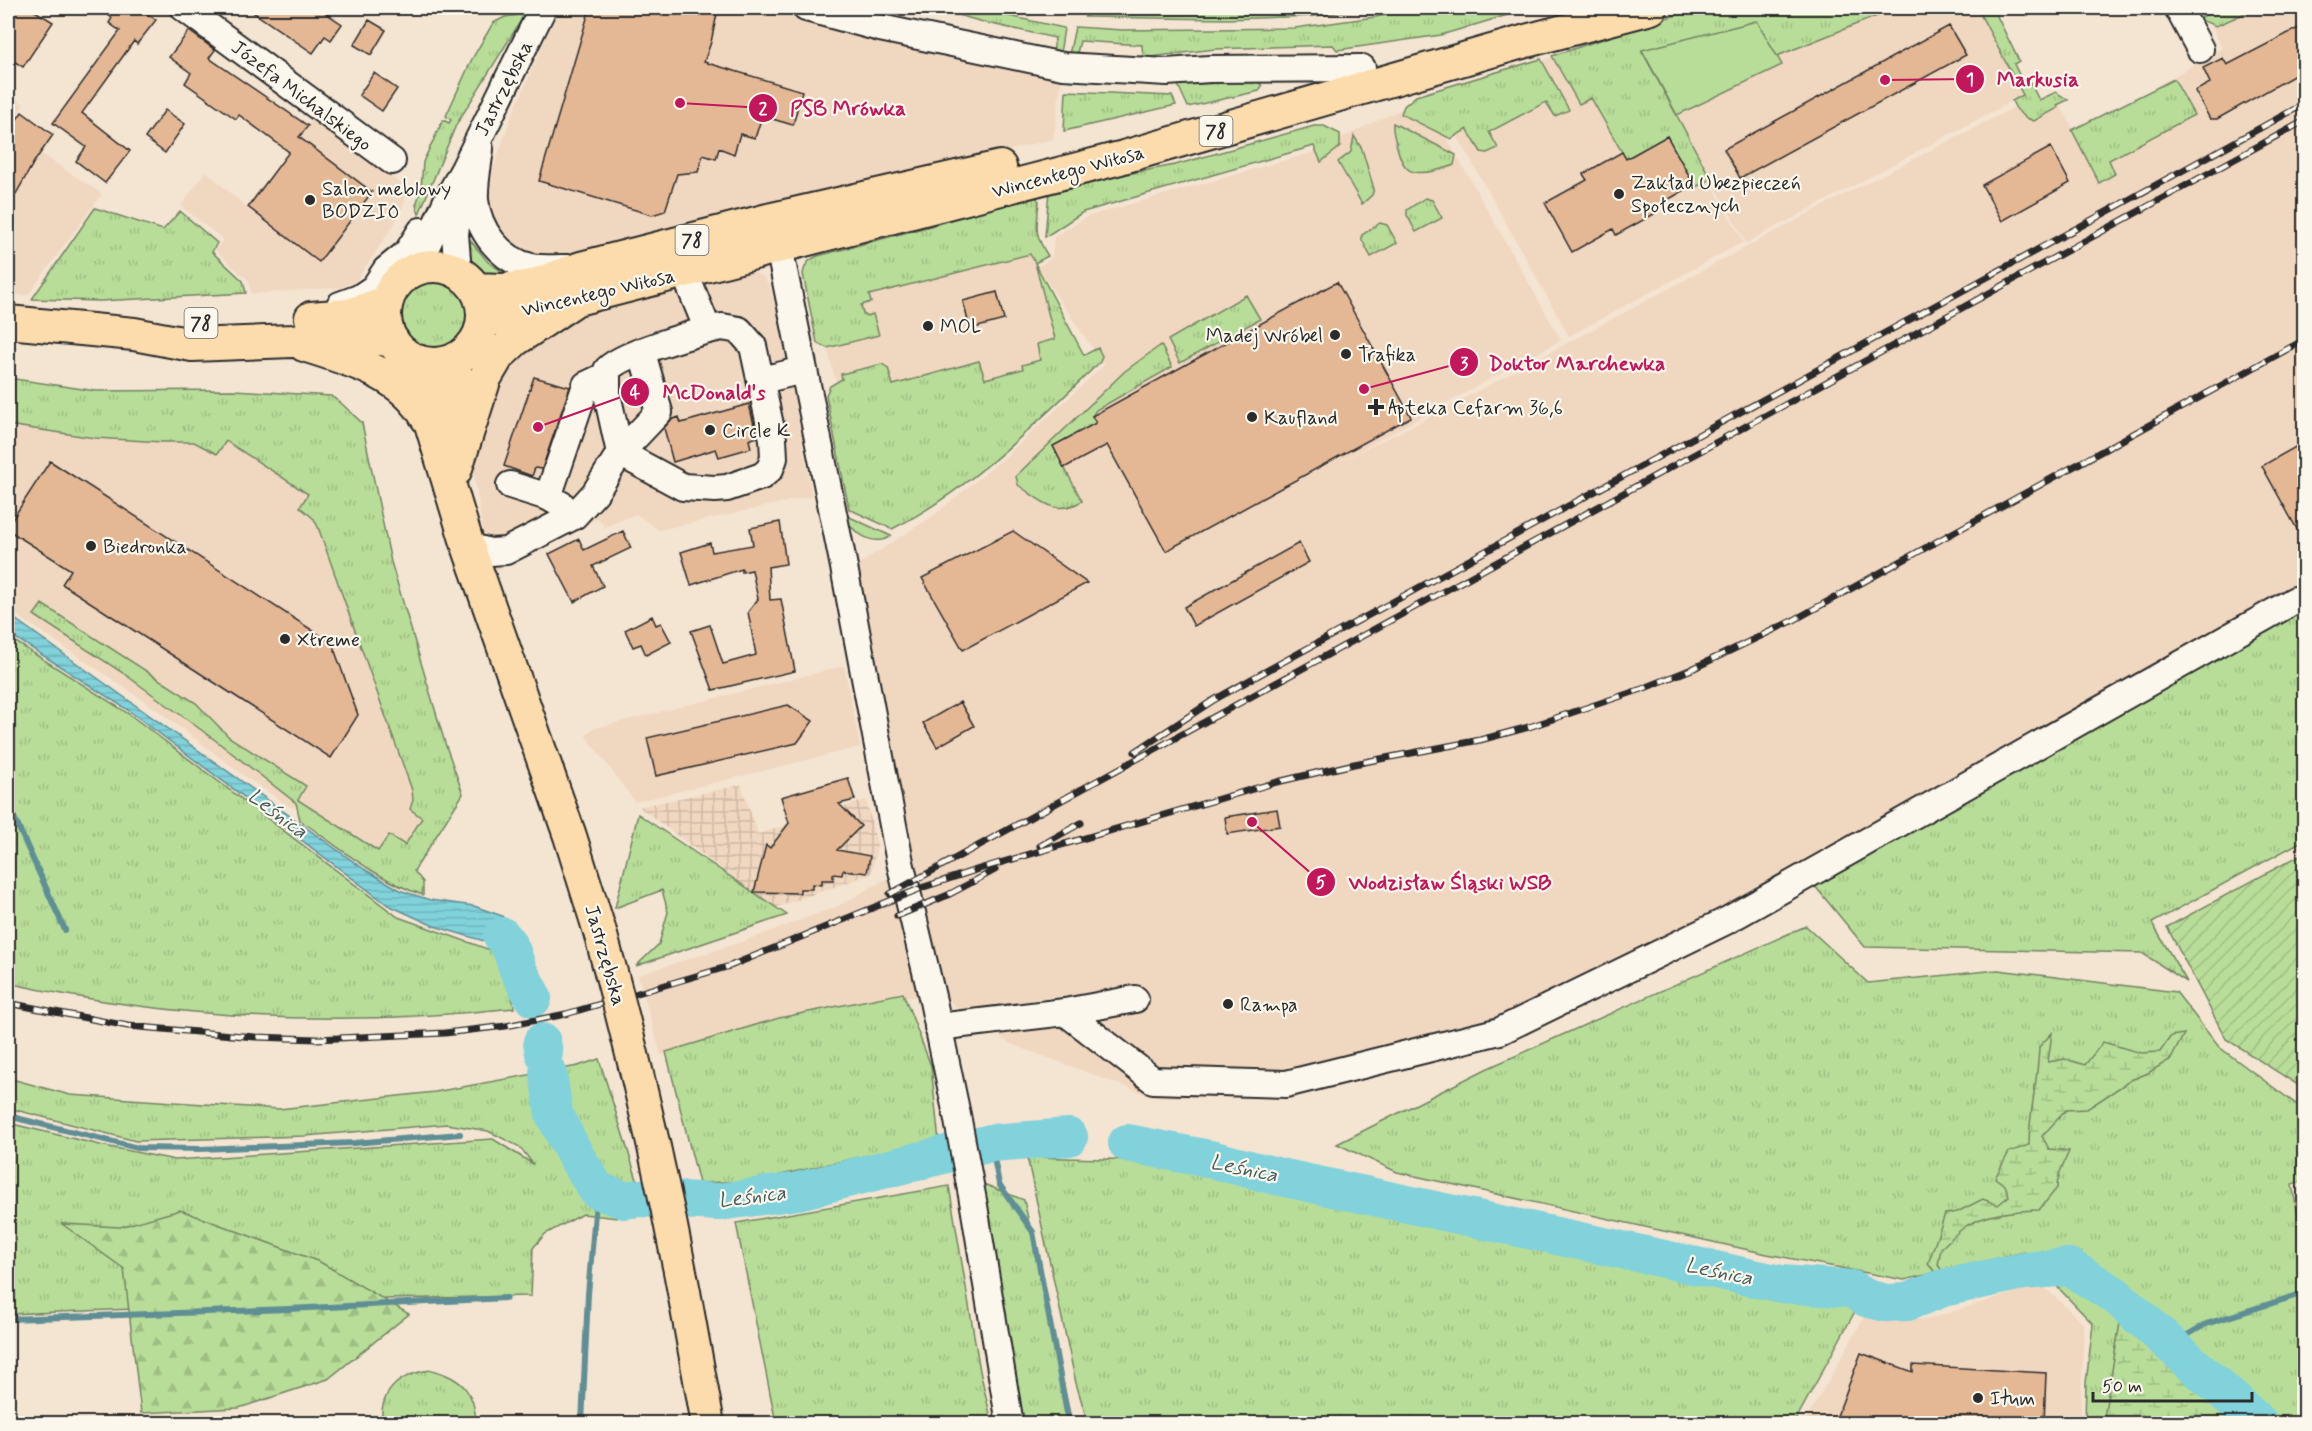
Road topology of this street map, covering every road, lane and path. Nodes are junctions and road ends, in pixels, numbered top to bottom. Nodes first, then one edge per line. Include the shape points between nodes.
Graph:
1 (184, 8) edge
2 (543, 8) edge
3 (806, 8) edge
4 (1578, 8) edge
5 (1651, 8) edge
6 (2178, 8) edge
7 (2200, 49) dead end
8 (1362, 68) junction
9 (483, 128) junction
10 (392, 162) dead end
11 (464, 170) junction
12 (449, 196) junction
13 (779, 247) junction
14 (416, 268) junction
15 (581, 268) junction
16 (686, 272) junction
17 (467, 280) junction
18 (577, 299) junction
19 (386, 302) junction
20 (8, 322) edge
21 (483, 323) junction
22 (302, 329) junction
23 (708, 330) junction
24 (393, 341) junction
25 (642, 353) junction
26 (456, 359) junction
27 (418, 361) junction
28 (803, 370) junction
29 (605, 376) junction
30 (762, 380) junction
31 (431, 424) junction
32 (620, 453) junction
33 (455, 485) junction
34 (510, 485) dead end
35 (548, 497) junction
36 (574, 516) junction
37 (468, 546) junction
38 (2295, 600) dead end
39 (1135, 999) dead end
40 (1065, 1012) junction
41 (938, 1027) junction
42 (708, 1424) edge
43 (1010, 1424) edge

1 - 10 street, Józefa Michalskiego
2 - 9 street, Jastrzębska
3 - 8 street via 880,28 1064,66 1167,72
4 - 8 main road, Wincentego Witosa / 78
5 - 13 main road, Wincentego Witosa / 78 via 1526,40 1120,158
6 - 7 street
8 - 15 main road, Wincentego Witosa / 78 via 1053,154
9 - 11 street, Jastrzębska
9 - 15 street via 475,199 488,236 501,252 525,265
11 - 12 street, Jastrzębska
11 - 17 street, Jastrzębska via 455,234
12 - 14 street, Jastrzębska
12 - 22 street via 407,253 386,270 374,288
13 - 16 main road, Wincentego Witosa / 78
13 - 28 street
14 - 17 main road, 78 via 441,265
14 - 19 main road via 397,284
15 - 17 main road, Wincentego Witosa / 78 via 532,286 502,290
16 - 18 main road, Wincentego Witosa / 78
16 - 23 street
17 - 21 main road via 483,306
18 - 21 main road, Wincentego Witosa / 78 via 521,307
18 - 33 main road via 515,340 498,356 485,378
19 - 22 main road, 78
19 - 24 main road via 386,324
20 - 22 main road, 78 via 134,334 192,345
21 - 26 main road via 474,346
22 - 24 main road, 78
22 - 31 main road via 394,382 410,394
23 - 25 street via 661,343
23 - 30 street via 740,330 753,346
24 - 27 main road
25 - 29 street via 610,365
25 - 32 street via 659,412
26 - 27 main road via 440,363
26 - 33 main road, Jastrzębska via 452,422
27 - 31 main road, Jastrzębska
28 - 30 street
28 - 41 street via 900,862
29 - 32 street
29 - 35 street via 586,385
30 - 32 street via 774,458 762,476 715,489 683,487
31 - 33 main road, Jastrzębska
32 - 36 street via 595,493
33 - 37 main road, Jastrzębska
34 - 35 street
35 - 36 street
36 - 37 street via 506,551 490,552
37 - 42 main road, Jastrzębska, bridge via 600,932 645,1105
38 - 40 street via 1726,921 1500,1031 1286,1084 1153,1080
39 - 40 street
40 - 41 street
41 - 43 street via 974,1206

